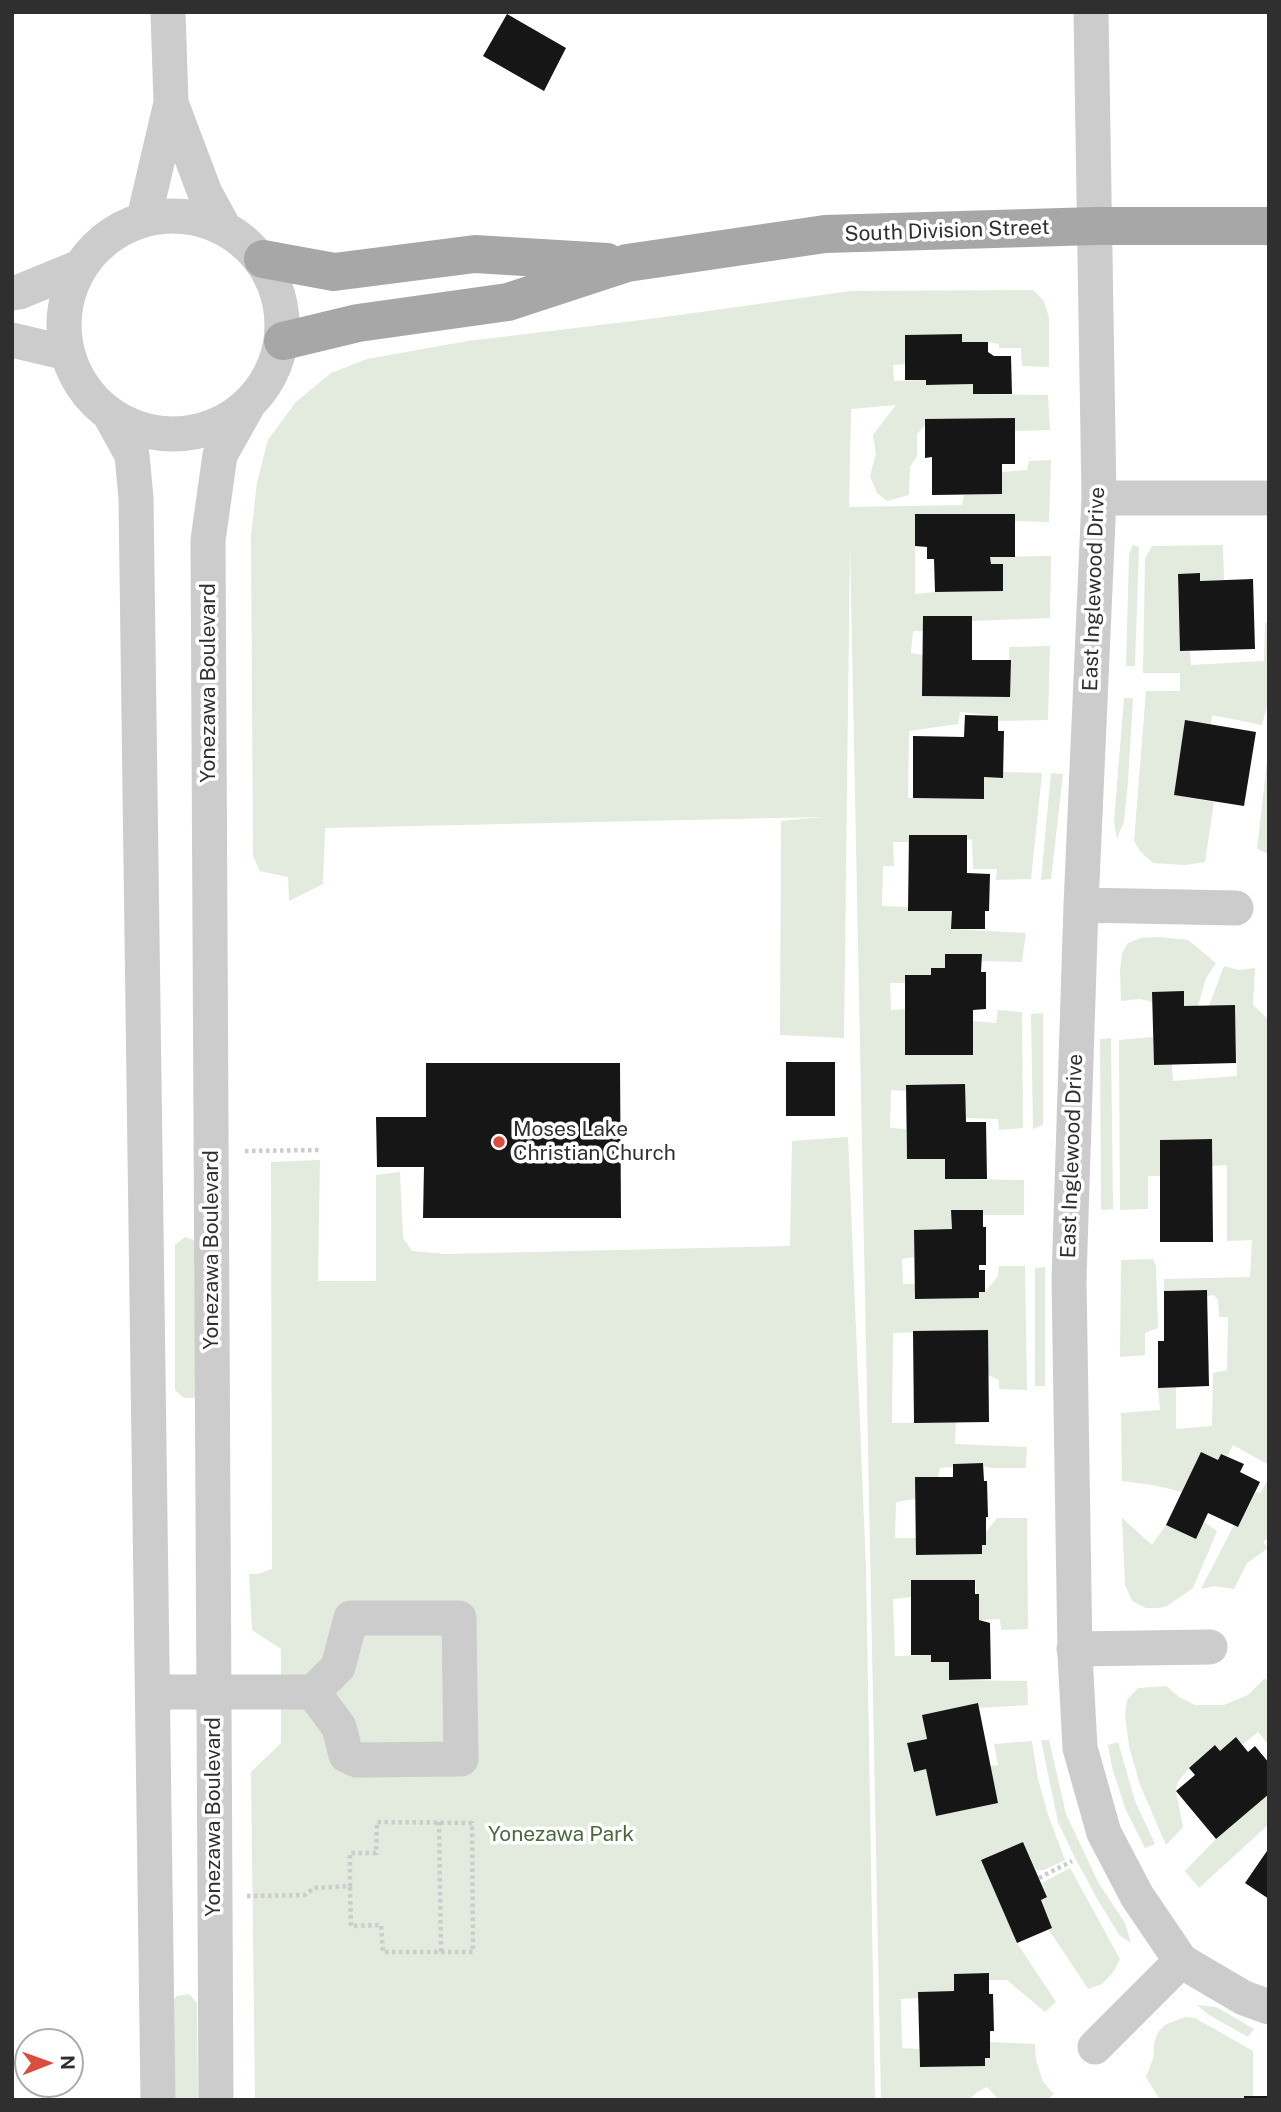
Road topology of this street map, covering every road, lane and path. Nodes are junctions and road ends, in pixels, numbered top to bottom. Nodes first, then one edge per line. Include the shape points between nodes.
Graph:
1 (168, 12) edge
2 (1091, 12) edge
3 (171, 103) junction
4 (144, 218) junction
5 (223, 226) junction
6 (1096, 226) junction
7 (1269, 226) edge
8 (263, 259) junction
9 (626, 263) junction
10 (75, 269) junction
11 (12, 293) edge
12 (12, 340) edge
13 (283, 341) junction
14 (67, 353) junction
15 (247, 407) junction
16 (110, 415) junction
17 (1099, 498) junction
18 (1269, 498) edge
19 (1081, 905) junction
20 (1236, 908) dead end
21 (320, 1150) dead end
22 (244, 1151) dead end
23 (1210, 1647) dead end
24 (1074, 1649) junction
25 (153, 1692) junction
26 (214, 1692) junction
27 (313, 1692) junction
28 (439, 1822) junction
29 (1072, 1861) dead end
30 (1039, 1878) dead end
31 (350, 1886) junction
32 (246, 1896) dead end
33 (441, 1952) junction
34 (1181, 1961) junction
35 (1269, 2007) edge
36 (1096, 2047) dead end
37 (158, 2100) edge
38 (216, 2100) edge

1 - 3 street
2 - 6 street, East Inglewood Drive
3 - 4 street
3 - 5 street via 205,193
4 - 5 street via 182,215
4 - 10 street via 109,235
5 - 8 street
6 - 7 main road, South Division Street
6 - 9 main road, South Division Street via 825,234
6 - 17 street, East Inglewood Drive
8 - 9 main road, South Division Street via 334,272 475,254
8 - 13 street via 284,319
9 - 13 main road, South Division Street via 508,302 358,323
10 - 11 street
10 - 14 street via 64,315
12 - 14 street
13 - 15 street via 271,377
14 - 16 street via 83,388
15 - 16 street via 215,428 177,435 145,431
15 - 26 street, Yonezawa Boulevard via 220,455 208,540
16 - 25 street via 132,454 136,498
17 - 18 street
17 - 19 street, East Inglewood Drive
19 - 20 street
19 - 24 street, East Inglewood Drive via 1069,1279
21 - 22 path
23 - 24 street
24 - 34 street, East Inglewood Drive via 1080,1748 1104,1833 1133,1889
25 - 26 street
25 - 37 street
26 - 27 street
26 - 38 street, Yonezawa Boulevard
27 - 27 street via 339,1727 346,1755 357,1760 461,1759 459,1618 351,1618 338,1667
28 - 31 path via 377,1822 376,1853 351,1853
28 - 33 path
28 - 33 path via 472,1822 473,1952
29 - 30 path
31 - 32 path via 314,1888 305,1895
31 - 33 path via 351,1926 382,1925 383,1952
34 - 35 street, East Inglewood Drive via 1244,1998
34 - 36 street

